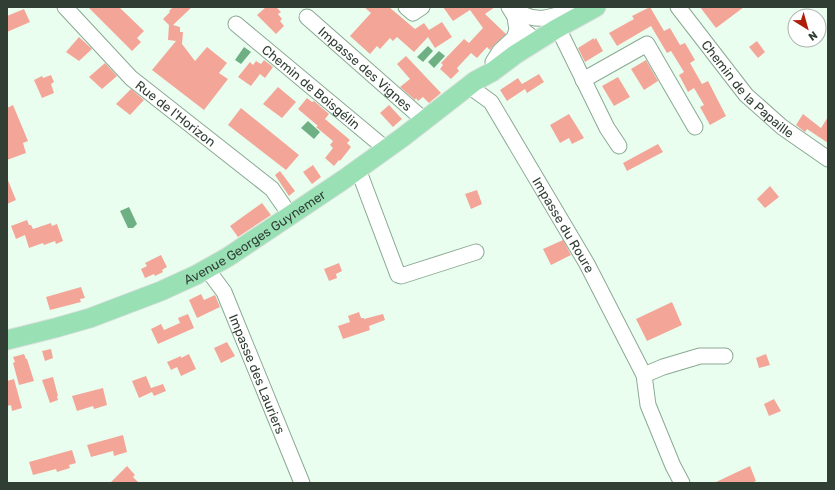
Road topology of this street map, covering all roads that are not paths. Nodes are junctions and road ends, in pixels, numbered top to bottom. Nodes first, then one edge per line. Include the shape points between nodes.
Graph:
1 (65, 7) edge
2 (406, 7) edge
3 (422, 7) edge
4 (596, 7) edge
5 (678, 7) edge
6 (577, 10) edge
7 (516, 11) edge
8 (307, 17) dead end
9 (236, 24) dead end
10 (558, 28) junction
11 (531, 35) junction
12 (494, 66) junction
13 (584, 80) junction
14 (472, 84) junction
15 (425, 121) junction
16 (696, 128) dead end
17 (619, 146) dead end
18 (386, 149) junction
19 (828, 159) edge
20 (358, 169) junction
21 (290, 215) junction
22 (476, 252) dead end
23 (207, 269) junction
24 (7, 340) edge
25 (725, 356) dead end
26 (644, 375) junction
27 (302, 483) edge
28 (682, 483) edge

1 - 21 street, Rue de l'Horizon via 131,78 272,189
2 - 3 street via 413,13
4 - 6 main road, Avenue Georges Guynemer
5 - 19 street, Chemin de la Papaille via 746,96 782,127
6 - 7 street via 540,19
6 - 10 main road, Avenue Georges Guynemer
6 - 11 main road, Avenue Georges Guynemer
7 - 11 street via 531,29
7 - 12 street via 517,30 514,38 500,51
8 - 15 street, Impasse des Vignes
9 - 18 street, Chemin de Boisgélin
10 - 12 main road, Avenue Georges Guynemer
10 - 13 street
11 - 12 main road, Avenue Georges Guynemer
12 - 14 main road, Avenue Georges Guynemer
13 - 16 street via 647,44
13 - 17 street via 607,128
14 - 15 main road, Avenue Georges Guynemer
14 - 26 street, Impasse du Roure via 491,102 587,264
15 - 18 main road, Avenue Georges Guynemer
18 - 20 main road, Avenue Georges Guynemer
20 - 21 main road, Avenue Georges Guynemer
20 - 22 street via 398,276
21 - 23 main road, Avenue Georges Guynemer
23 - 24 main road, Avenue Georges Guynemer via 161,291 90,318
23 - 27 street, Impasse des Lauriers via 224,292
25 - 26 street via 700,356 663,366
26 - 28 street, Impasse du Roure via 648,405

